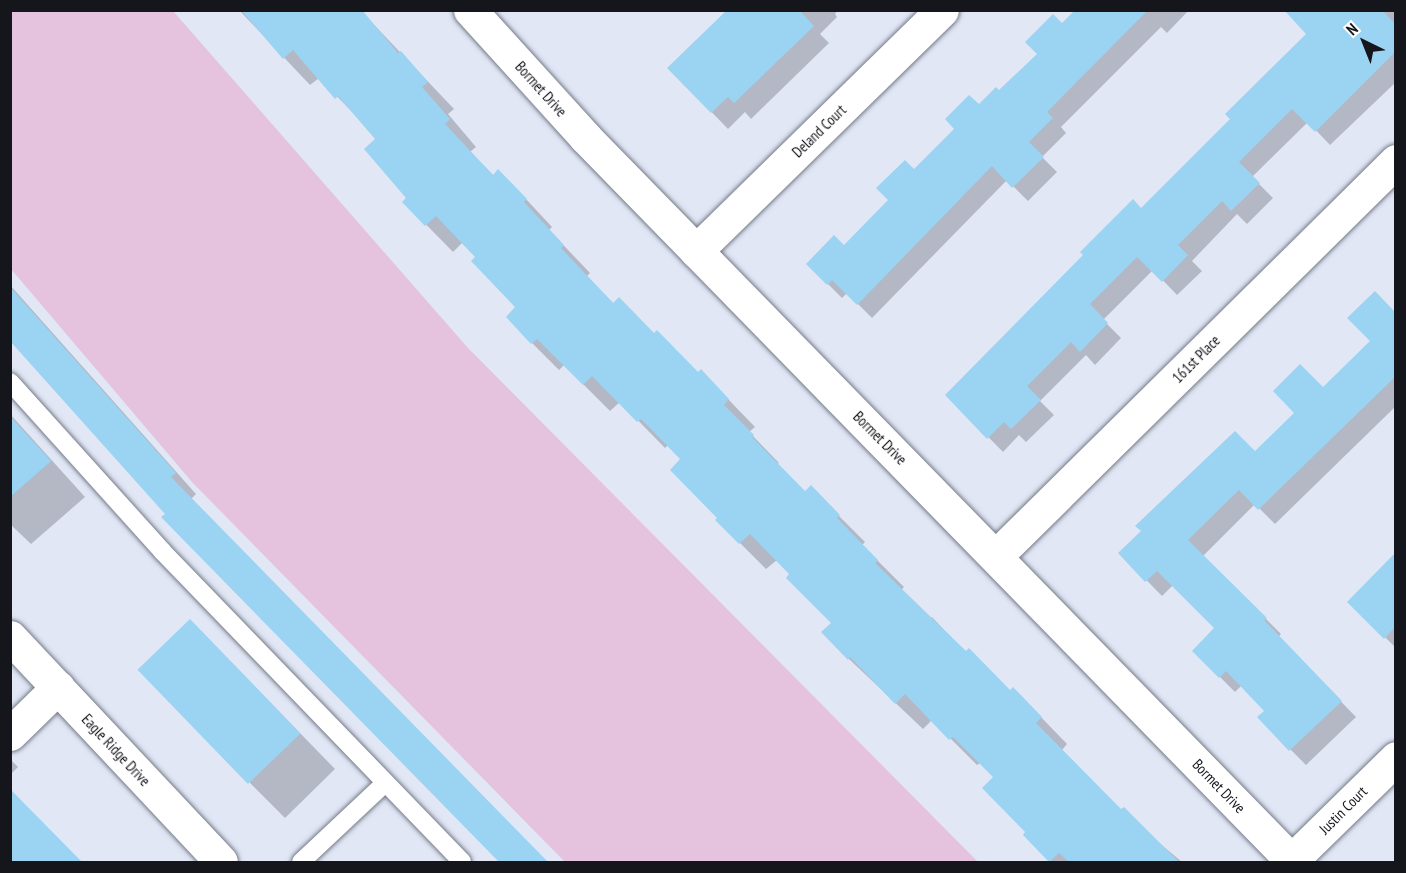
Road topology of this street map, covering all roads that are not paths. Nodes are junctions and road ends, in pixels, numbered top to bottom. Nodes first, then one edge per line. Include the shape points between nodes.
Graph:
1 (470, 10) edge
2 (942, 10) edge
3 (1395, 161) edge
4 (696, 251) junction
5 (10, 382) edge
6 (996, 556) junction
7 (10, 637) edge
8 (58, 687) junction
9 (10, 734) edge
10 (1395, 758) edge
11 (385, 783) junction
12 (221, 862) edge
13 (302, 862) edge
14 (462, 862) edge
15 (1292, 862) edge

1 - 4 street, Bormet Drive
2 - 4 street, Deland Court
3 - 6 street, 161st Place
4 - 6 street, Bormet Drive
5 - 11 lane via 108,493
6 - 15 street, Bormet Drive
7 - 8 street, Eagle Ridge Drive
8 - 9 street
8 - 12 street, Eagle Ridge Drive
10 - 15 street, Justin Court
11 - 13 lane
11 - 14 lane

